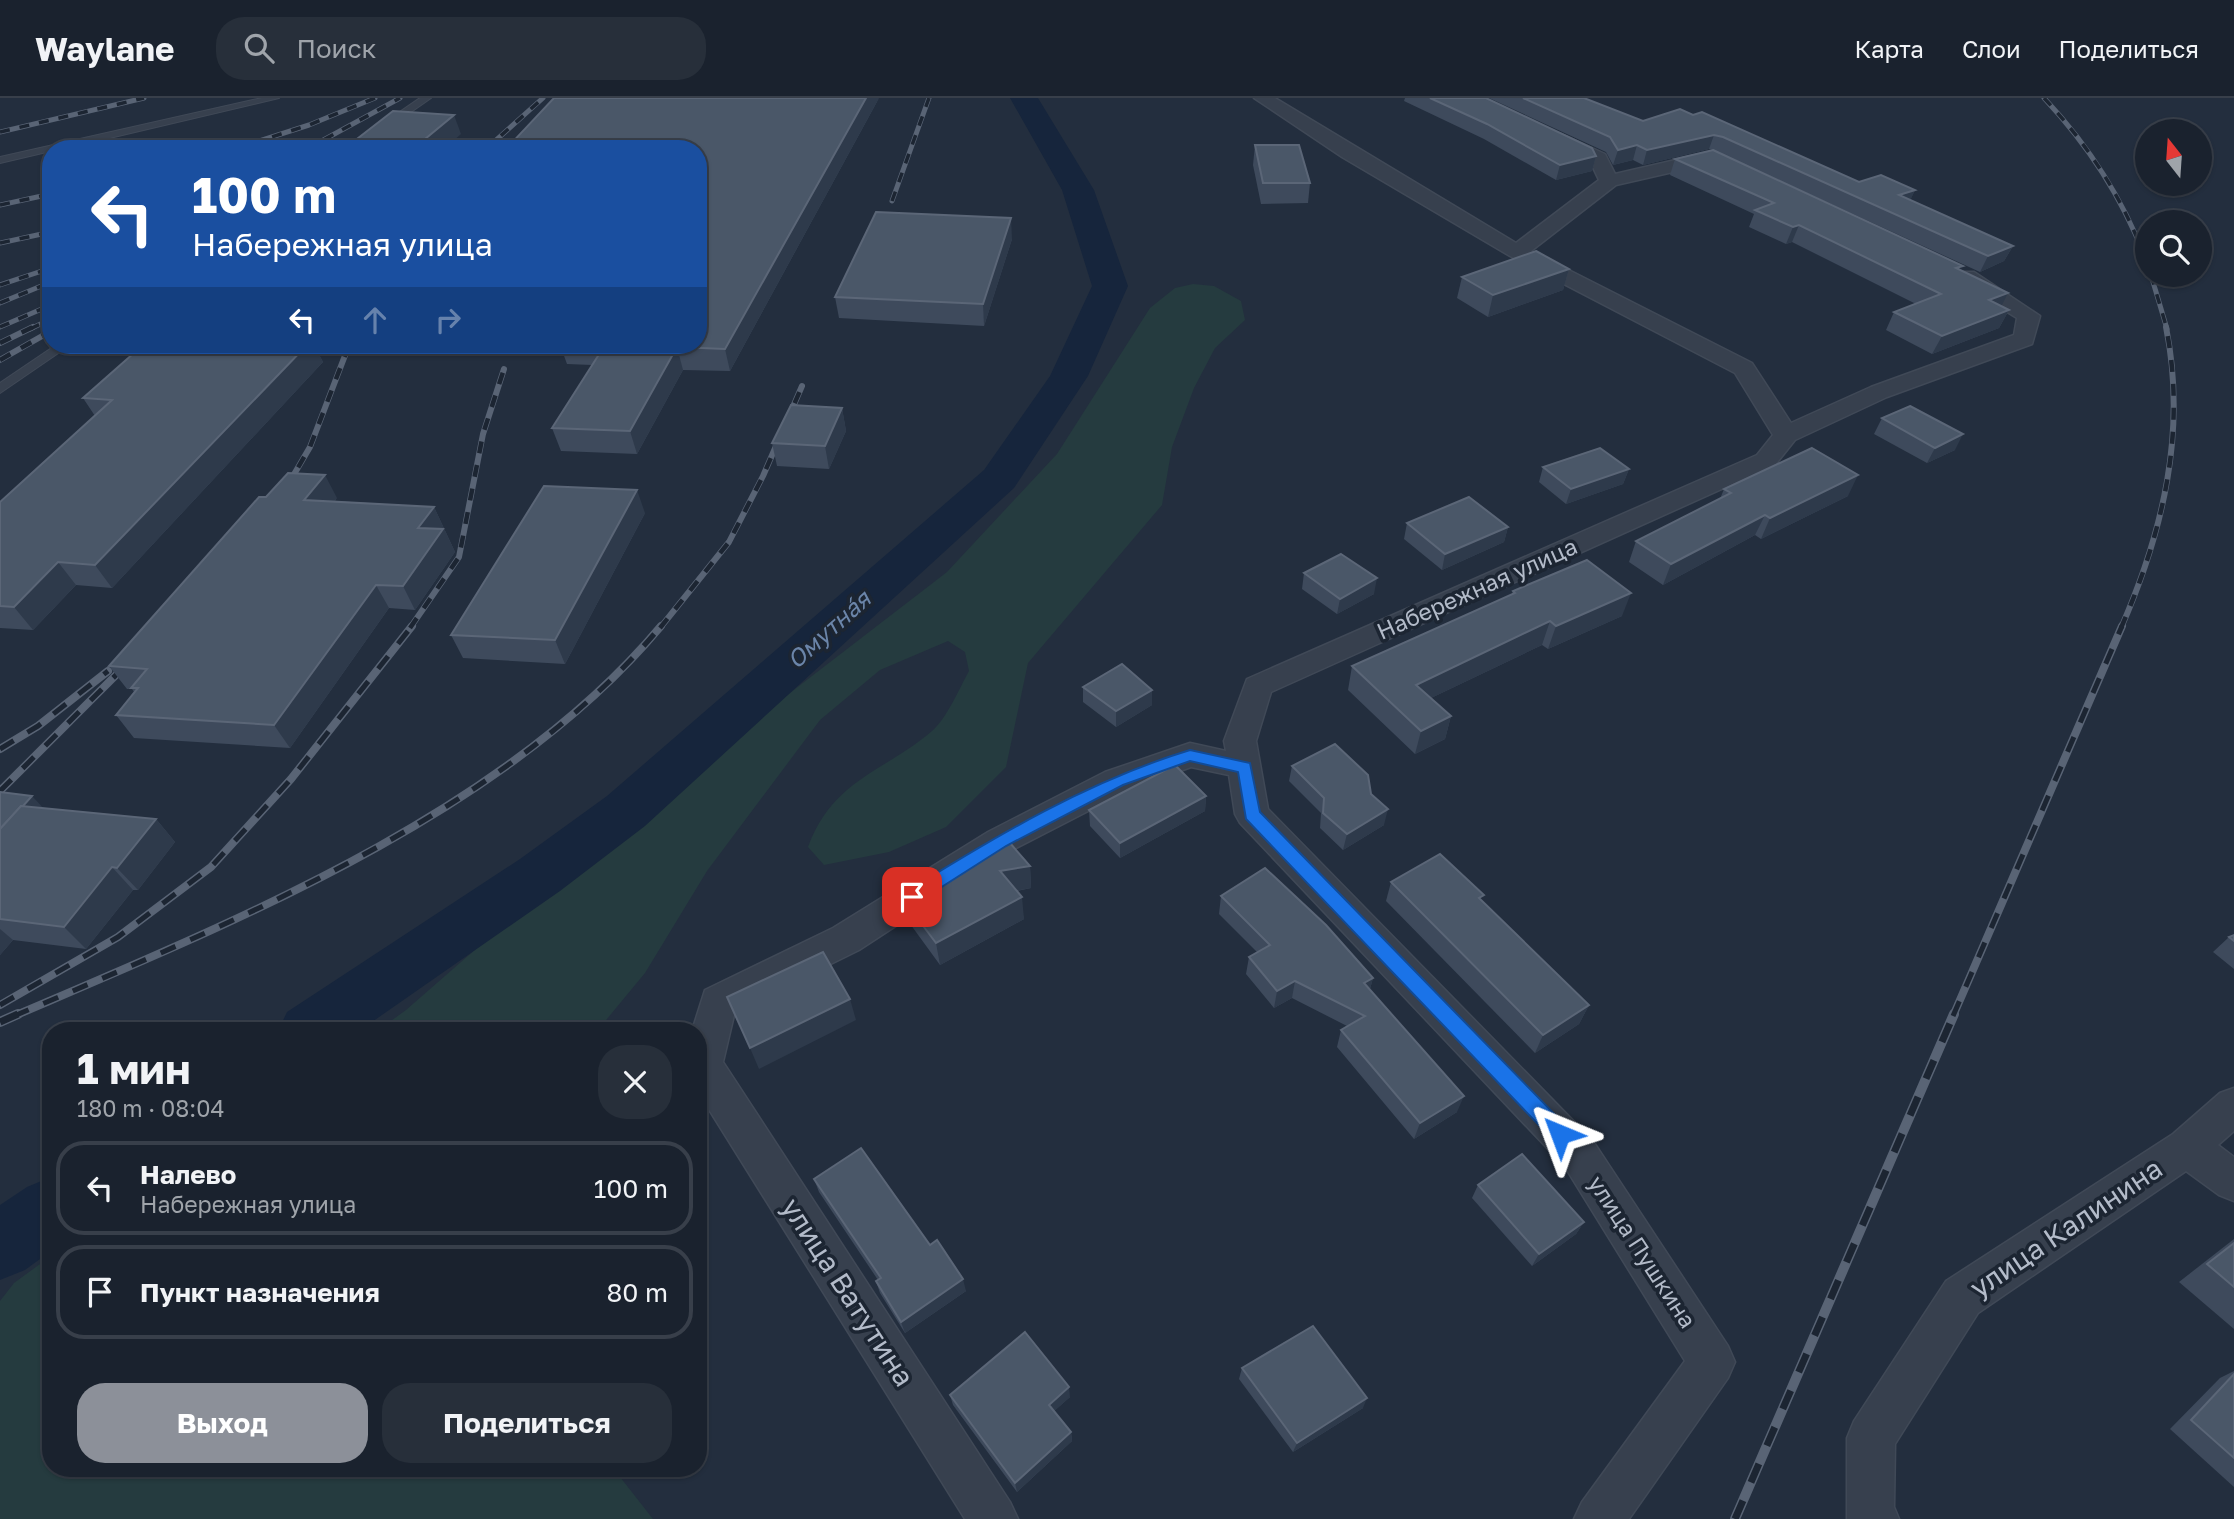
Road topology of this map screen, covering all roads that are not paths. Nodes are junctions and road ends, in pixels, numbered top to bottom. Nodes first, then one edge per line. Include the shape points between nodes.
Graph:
1 (274, 98) edge
2 (426, 98) edge
3 (1264, 98) edge
4 (1539, 131) edge
5 (88, 140) edge
6 (364, 140) edge
7 (42, 150) edge
8 (0, 160) edge
9 (1735, 169) edge
10 (1609, 181) junction
11 (1517, 252) junction
12 (1945, 268) edge
13 (51, 354) edge
14 (0, 389) edge
15 (1786, 435) junction
16 (1245, 767) junction
17 (707, 1048) edge
18 (707, 1071) edge
19 (2234, 1106) edge
20 (2187, 1147) junction
21 (2234, 1181) edge
22 (993, 1519) edge
23 (1599, 1519) edge
24 (1874, 1519) edge

1 - 5 lane
2 - 6 lane
3 - 11 street
4 - 10 street via 1598,158
7 - 8 lane
9 - 10 street via 1710,158
10 - 11 street
11 - 15 street via 1744,368
12 - 15 street via 2029,316 2024,339 1879,392
13 - 14 lane
15 - 16 street, Набережная улица via 1766,460 1258,687 1240,741
16 - 17 street, улица Ватутина via 1190,755 1117,781 1000,841 846,939 718,1001
16 - 23 street, улица Пушкина via 1252,814 1579,1154 1712,1362
18 - 22 street, улица Ватутина
19 - 20 street, улица Калинина
20 - 21 street
20 - 24 street, улица Калинина via 1962,1297 1871,1437 1869,1514

